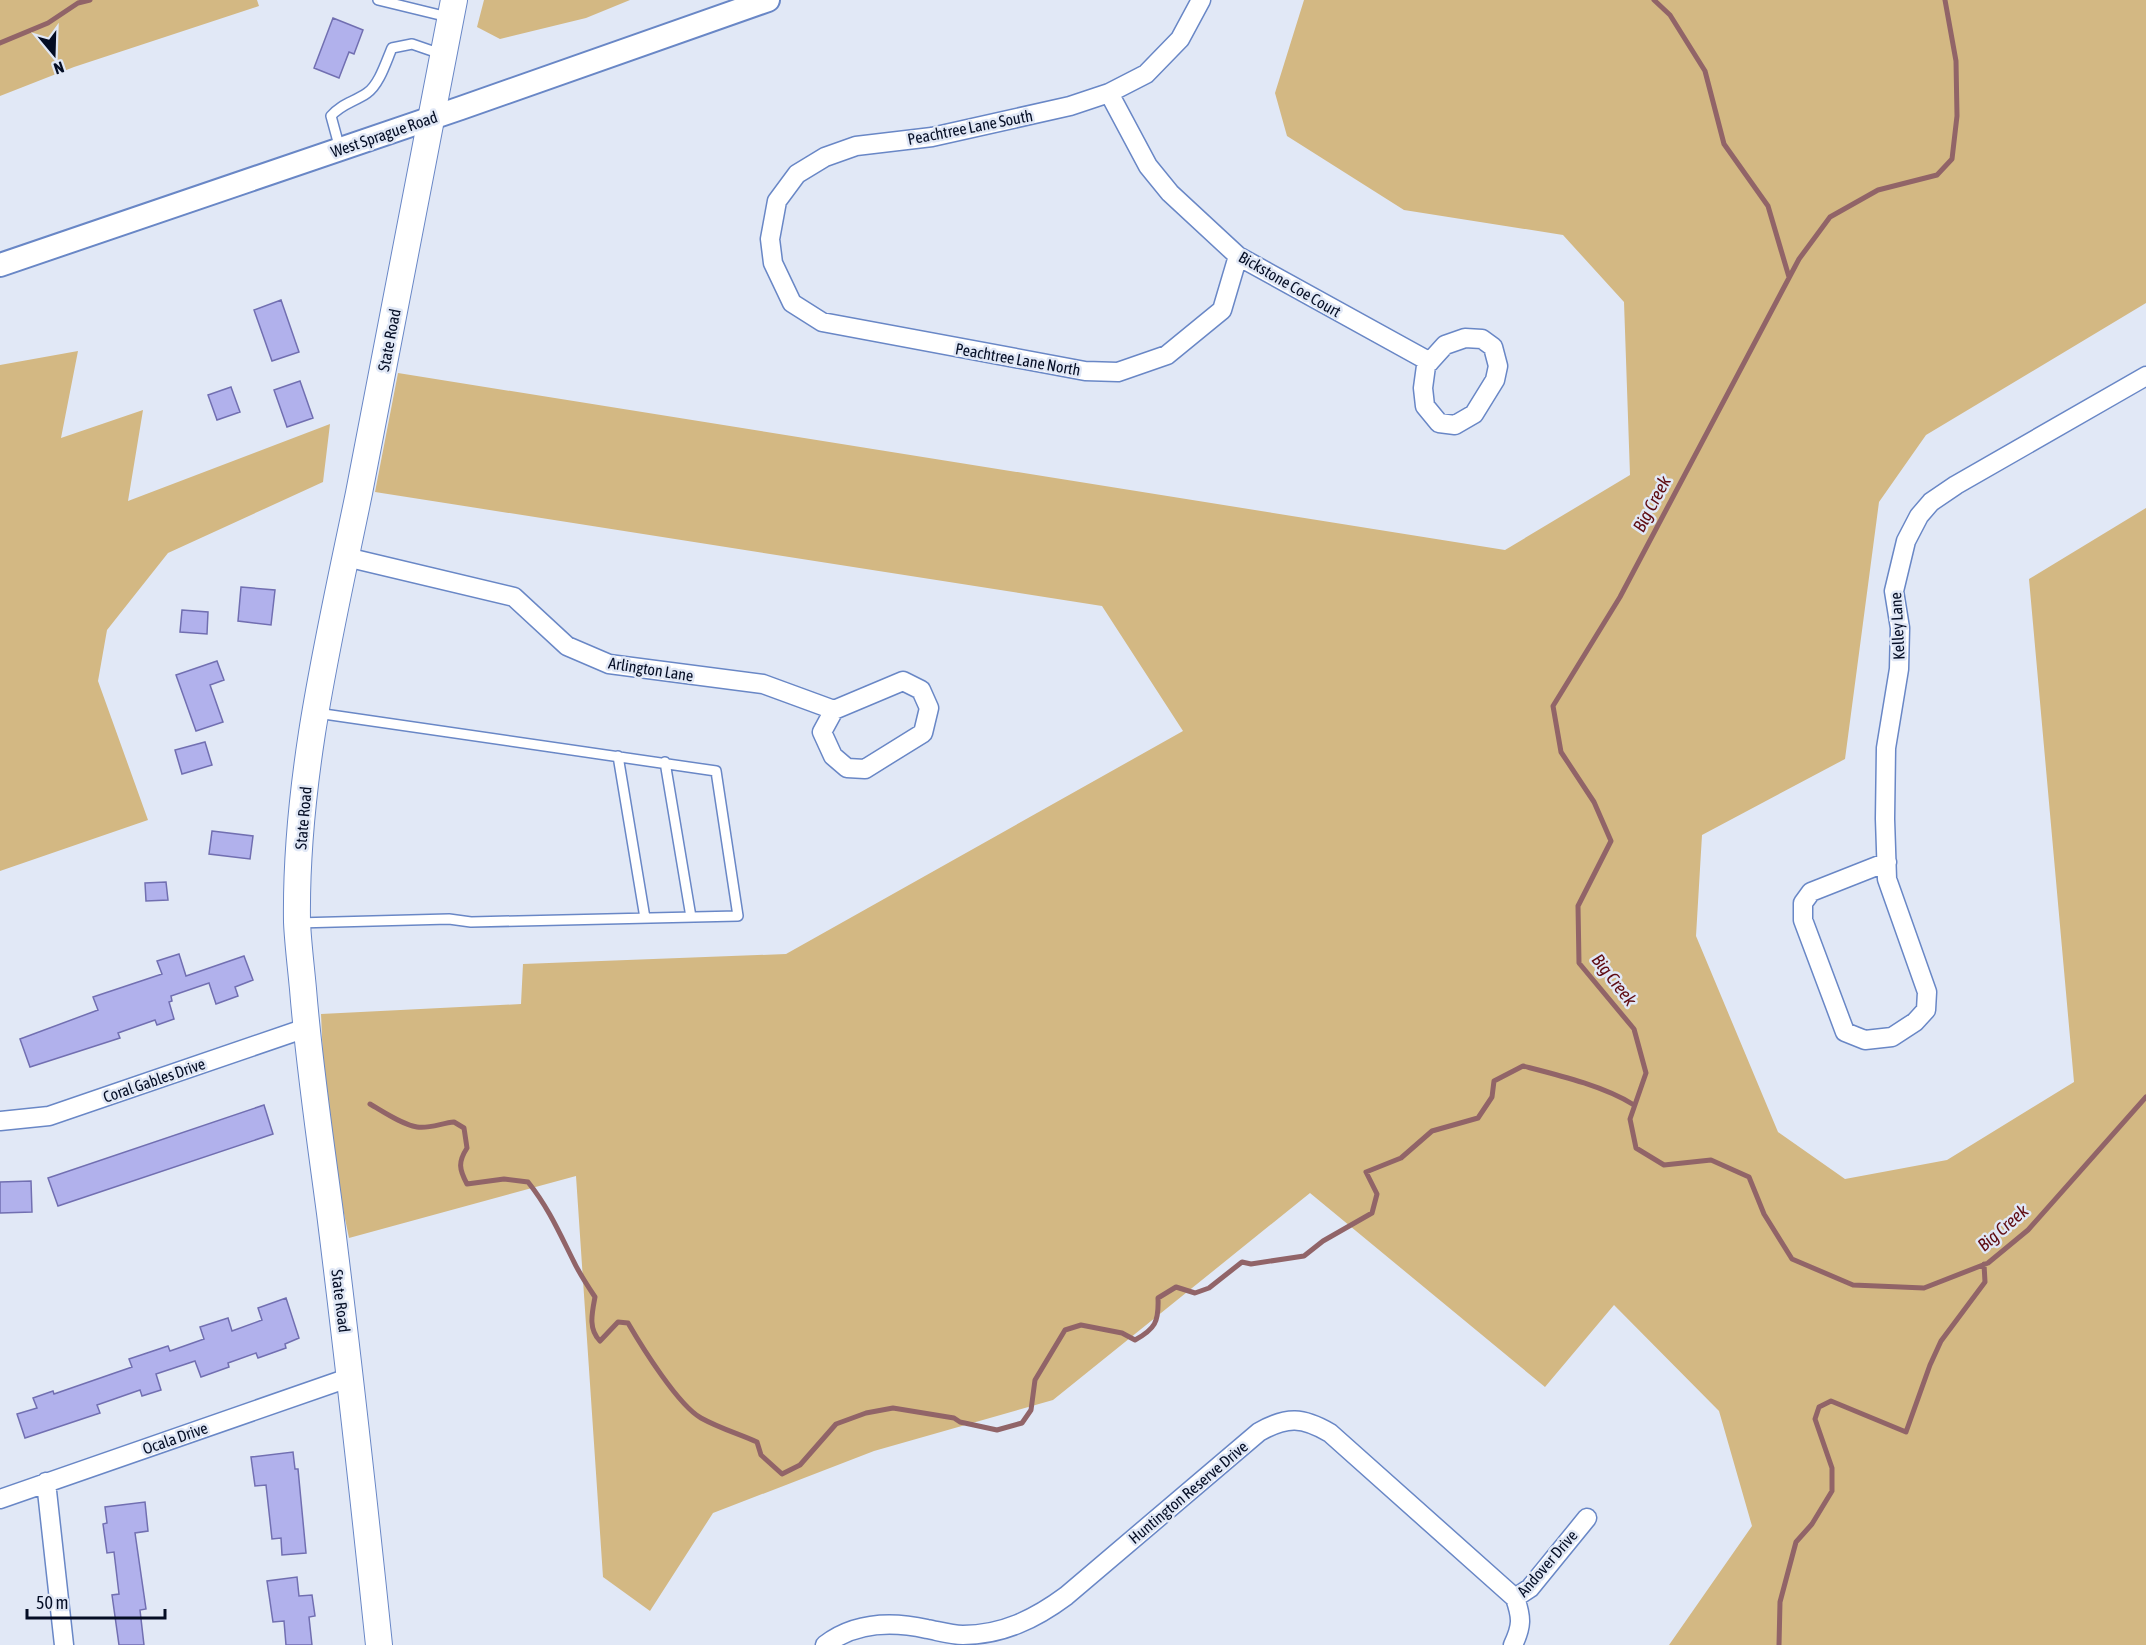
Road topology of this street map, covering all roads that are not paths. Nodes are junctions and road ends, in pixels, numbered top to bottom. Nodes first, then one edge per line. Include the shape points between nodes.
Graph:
1 (378, 0) edge
2 (768, 0) edge
3 (1201, 0) edge
4 (452, 9) edge
5 (442, 55) junction
6 (1109, 93) junction
7 (430, 118) junction
8 (340, 149) junction
9 (1238, 256) junction
10 (773, 263) joint
11 (0, 265) edge
12 (1430, 362) junction
13 (2146, 376) edge
14 (346, 557) junction
15 (834, 710) junction
16 (314, 713) junction
17 (618, 756) junction
18 (664, 762) junction
19 (1887, 862) junction
20 (691, 917) junction
21 (645, 918) junction
22 (297, 923) junction
23 (306, 1028) junction
24 (0, 1122) edge
25 (351, 1377) junction
26 (46, 1482) junction
27 (0, 1499) edge
28 (1587, 1518) dead end
29 (1515, 1598) junction
30 (64, 1645) edge
31 (379, 1645) edge
32 (825, 1645) edge
33 (1513, 1645) edge

1 - 4 lane
2 - 7 street, West Sprague Road
3 - 6 street, Peachtree Lane South via 1180,39 1146,74
4 - 5 main road, State Road
5 - 7 main road, State Road
5 - 8 lane via 412,44 392,48 369,92 338,108 331,116
6 - 9 street, Bickstone Coe Court via 1148,166 1170,193
6 - 10 street, Peachtree Lane South via 1070,106 932,137 856,147 825,157 797,174 777,201 771,239
7 - 8 street, West Sprague Road
7 - 14 main road, State Road
8 - 11 street, West Sprague Road
9 - 10 street, Peachtree Lane North via 1222,310 1167,355 1118,372 1085,371 822,322 792,303
9 - 12 street, Bickstone Coe Court
12 - 12 street via 1423,388 1425,406 1439,423 1455,425 1474,414 1495,380 1498,366 1493,347 1482,339 1465,338 1445,345
13 - 19 street, Kelley Lane via 1956,485 1931,502 1919,516 1906,541 1894,591 1900,628 1899,669 1886,748
14 - 15 street, Arlington Lane via 514,597 567,646 609,664 763,684
14 - 16 main road, State Road
15 - 15 street via 903,681 921,690 929,708 923,733 865,769 847,768 833,756 822,732
16 - 17 lane
16 - 22 main road, State Road via 304,793
17 - 18 lane
17 - 21 lane
18 - 20 lane
18 - 20 lane via 716,771 738,916
19 - 19 street, Kelley Lane via 1811,892 1803,903 1803,920 1845,1032 1865,1040 1892,1037 1915,1023 1926,1010 1928,992 1887,879
20 - 21 lane
21 - 22 lane
22 - 23 main road, State Road
23 - 24 street, Coral Gables Drive via 49,1116
23 - 25 main road, State Road
25 - 26 street, Ocala Drive
25 - 31 main road, State Road
26 - 27 street, Ocala Drive
26 - 30 street
28 - 29 street, Andover Drive via 1530,1588
29 - 32 street, Huntington Reserve Drive via 1330,1433 1312,1422 1292,1419 1259,1432 1066,1596 1027,1621 992,1632 960,1636 902,1623 884,1623 848,1632
29 - 33 street, Andover Drive via 1520,1631

